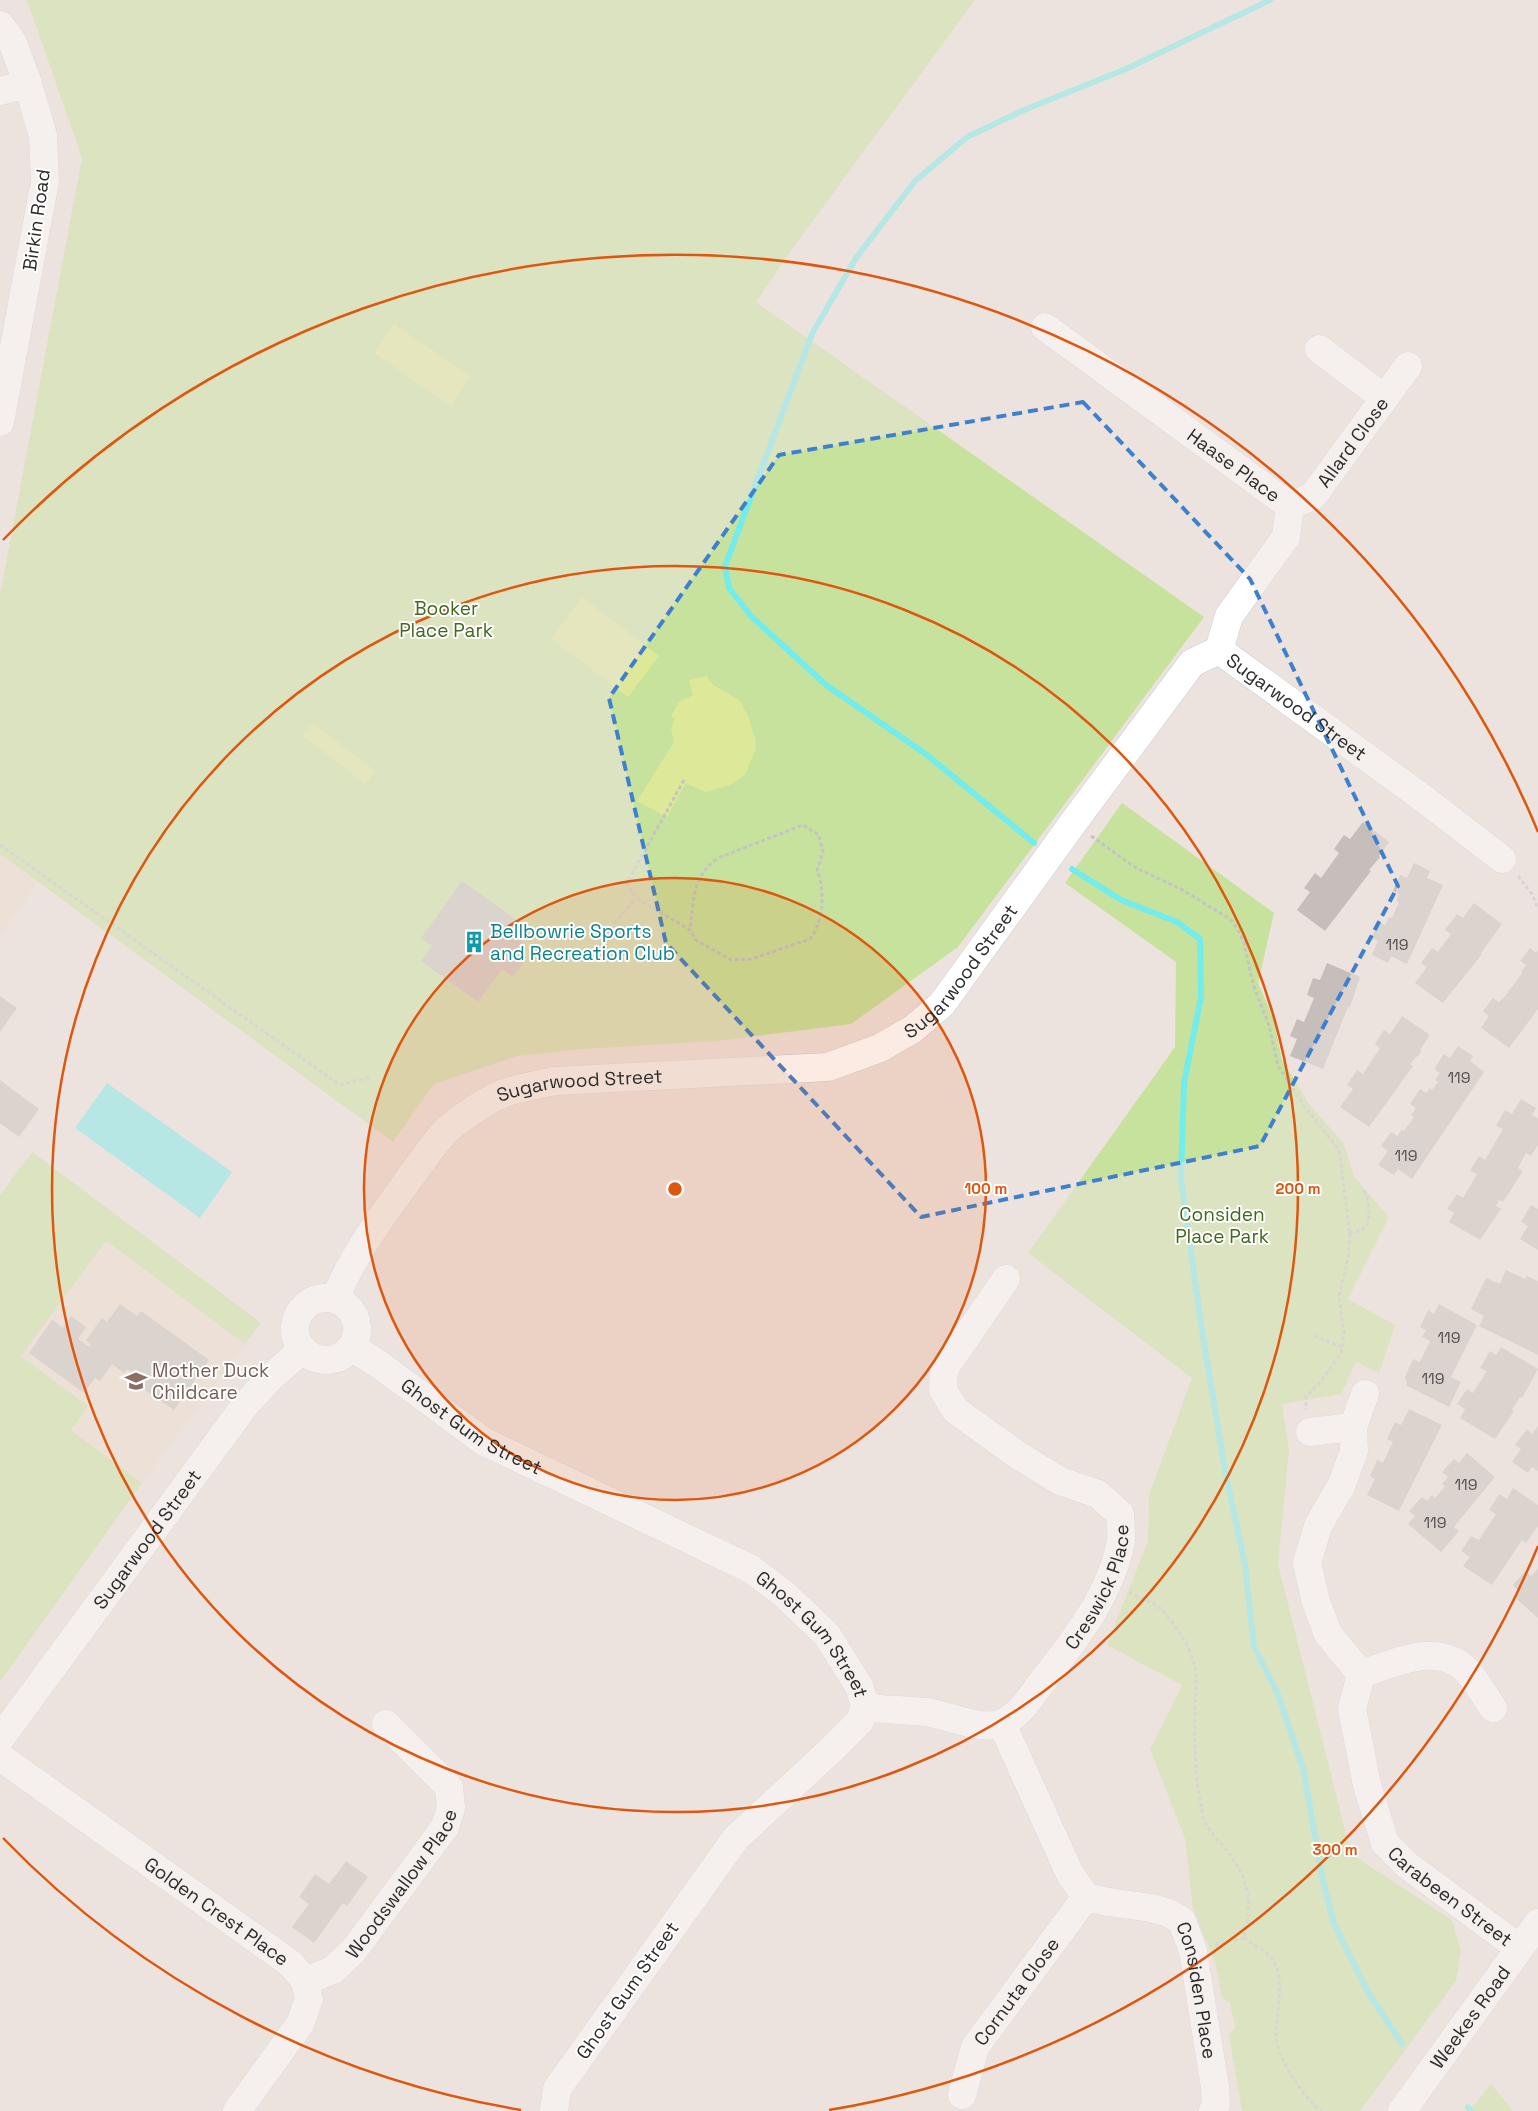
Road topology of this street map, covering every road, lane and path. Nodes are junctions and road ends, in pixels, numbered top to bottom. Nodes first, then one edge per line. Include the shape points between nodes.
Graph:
1 (0, 24) edge
2 (28, 84) junction
3 (0, 91) edge
4 (1045, 327) dead end
5 (1320, 350) dead end
6 (1408, 366) dead end
7 (1384, 398) junction
8 (0, 422) edge
9 (1290, 506) junction
10 (1219, 650) junction
11 (684, 780) dead end
12 (1073, 823) junction
13 (0, 845) edge
14 (1502, 859) joint
15 (636, 898) junction
16 (1538, 908) edge
17 (690, 930) junction
18 (606, 934) dead end
19 (371, 1077) dead end
20 (1363, 1189) dead end
21 (1350, 1233) junction
22 (1006, 1279) dead end
23 (335, 1299) junction
24 (1314, 1336) dead end
25 (352, 1347) junction
26 (1342, 1347) junction
27 (302, 1349) junction
28 (1365, 1394) dead end
29 (1353, 1427) junction
30 (1310, 1432) joint
31 (1108, 1581) junction
32 (1362, 1674) junction
33 (865, 1707) junction
34 (1493, 1708) dead end
35 (386, 1724) dead end
36 (1002, 1724) junction
37 (0, 1739) edge
38 (0, 1757) edge
39 (1086, 1897) junction
40 (1538, 1923) edge
41 (1244, 1938) junction
42 (1519, 1948) junction
43 (1194, 1951) junction
44 (305, 1981) junction
45 (962, 2095) dead end
46 (237, 2111) edge
47 (554, 2111) edge
48 (1213, 2111) edge
49 (1321, 2111) edge
50 (1402, 2111) edge

1 - 2 street, Birkin Road via 12,41
2 - 3 street
2 - 8 street, Birkin Road via 43,136 45,182
4 - 9 street, Haase Place
5 - 7 street
6 - 7 street, Allard Close
7 - 9 street, Allard Close via 1313,496
9 - 10 street, Haase Place via 1286,537 1229,616
10 - 12 street, Sugarwood Street via 1192,663
10 - 14 street, Sugarwood Street
11 - 15 path via 627,883
12 - 21 path via 1136,868 1181,888 1221,912 1238,930 1244,943 1252,984 1269,1025 1278,1066 1339,1150
12 - 23 street, Sugarwood Street via 942,1004 913,1028 880,1048 828,1067 555,1081 488,1100 446,1131 426,1156 356,1256
13 - 19 path via 340,1085
14 - 16 path via 1532,894
15 - 17 path
15 - 18 path
17 - 17 path via 696,940 731,960 751,959 810,939 816,932 822,883 817,870 823,852 819,835 804,825 718,858 696,883
20 - 21 path via 1367,1196 1368,1224 1360,1231
21 - 26 path via 1348,1260 1339,1296 1344,1333
22 - 31 street, Creswick Place via 944,1369 943,1390 955,1410 1003,1444 1060,1481 1098,1494 1120,1514 1121,1540
23 - 25 street via 349,1308 357,1322
23 - 27 street via 317,1299 298,1316 295,1333
24 - 26 path
25 - 27 street via 340,1358 332,1360 316,1359
25 - 33 street, Ghost Gum Street via 483,1441 751,1569 828,1634 858,1683
26 - 30 path via 1320,1382 1306,1396
27 - 37 street, Sugarwood Street via 246,1404
28 - 29 street
29 - 30 street
29 - 32 street via 1354,1452 1342,1484 1318,1526 1307,1563 1328,1634
31 - 36 street, Creswick Place via 1081,1632 1018,1712
31 - 41 path via 1160,1608 1190,1652 1198,1680 1195,1709 1200,1795 1206,1824 1228,1852 1249,1893 1249,1917
32 - 34 street via 1425,1654 1446,1657 1464,1668
32 - 42 street, Carabeen Street via 1352,1710 1367,1785 1385,1844 1407,1865
33 - 36 street via 927,1712 988,1725
33 - 47 street, Ghost Gum Street via 860,1721 736,1838 557,2089
35 - 44 street, Woodswallow Place via 449,1787 451,1808 445,1827 354,1950 333,1970
36 - 39 street via 1070,1874
38 - 44 street, Golden Crest Place via 276,1953
39 - 43 street, Considen Place via 1169,1913 1182,1921
39 - 45 street, Cornuta Close via 975,2047
40 - 42 street, Weekes Road
41 - 43 path
41 - 49 path via 1273,1959 1279,1976 1276,2040 1292,2079
42 - 50 street, Weekes Road
43 - 48 street, Considen Place via 1215,2087
44 - 46 street, Golden Crest Place via 309,1999 300,2024

